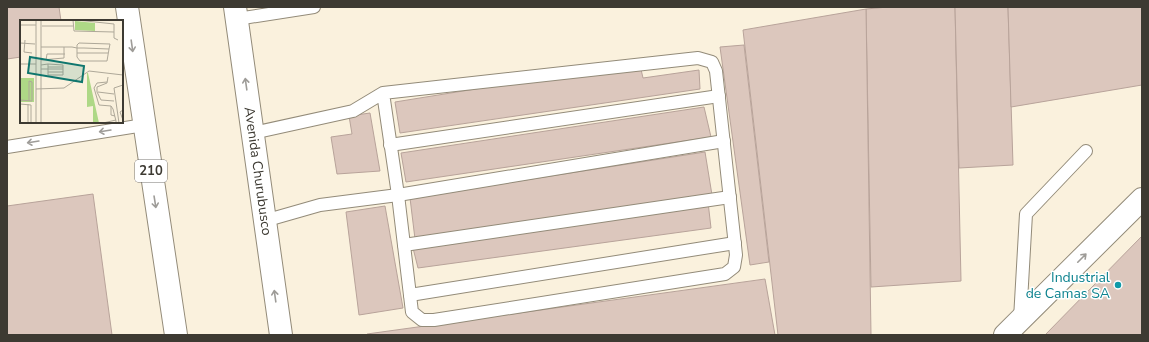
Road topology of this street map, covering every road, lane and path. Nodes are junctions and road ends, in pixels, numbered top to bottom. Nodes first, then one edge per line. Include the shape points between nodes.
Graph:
1 (127, 7) edge
2 (314, 7) edge
3 (236, 13) edge
4 (383, 93) junction
5 (719, 96) junction
6 (144, 125) junction
7 (253, 133) junction
8 (724, 141) junction
9 (390, 145) junction
10 (7, 147) edge
11 (1086, 151) dead end
12 (398, 195) junction
13 (730, 197) junction
14 (1142, 199) edge
15 (264, 221) junction
16 (735, 243) junction
17 (404, 245) junction
18 (410, 295) junction
19 (1020, 320) junction
20 (176, 335) edge
21 (281, 335) edge
22 (1005, 335) edge

1 -> 6 main road, 210
2 - 3 lane
7 -> 3 main road, Avenida Churubusco
4 - 5 lane via 698,58 712,62 716,71
4 - 7 lane via 353,111
4 - 9 lane
5 - 8 lane
5 - 9 lane
6 -> 10 lane
6 -> 20 main road, 210
7 - 15 main road, Avenida Churubusco
8 - 12 lane
8 - 13 lane
9 - 12 lane
11 - 19 lane via 1026,214
12 - 15 lane via 320,205
12 - 17 lane
13 - 16 lane
13 - 17 lane
19 -> 14 main road
21 -> 15 main road, Avenida Churubusco
16 - 18 lane
16 - 18 lane via 734,267 725,274 434,320 422,320 412,312
17 - 18 lane
19 - 22 main road

